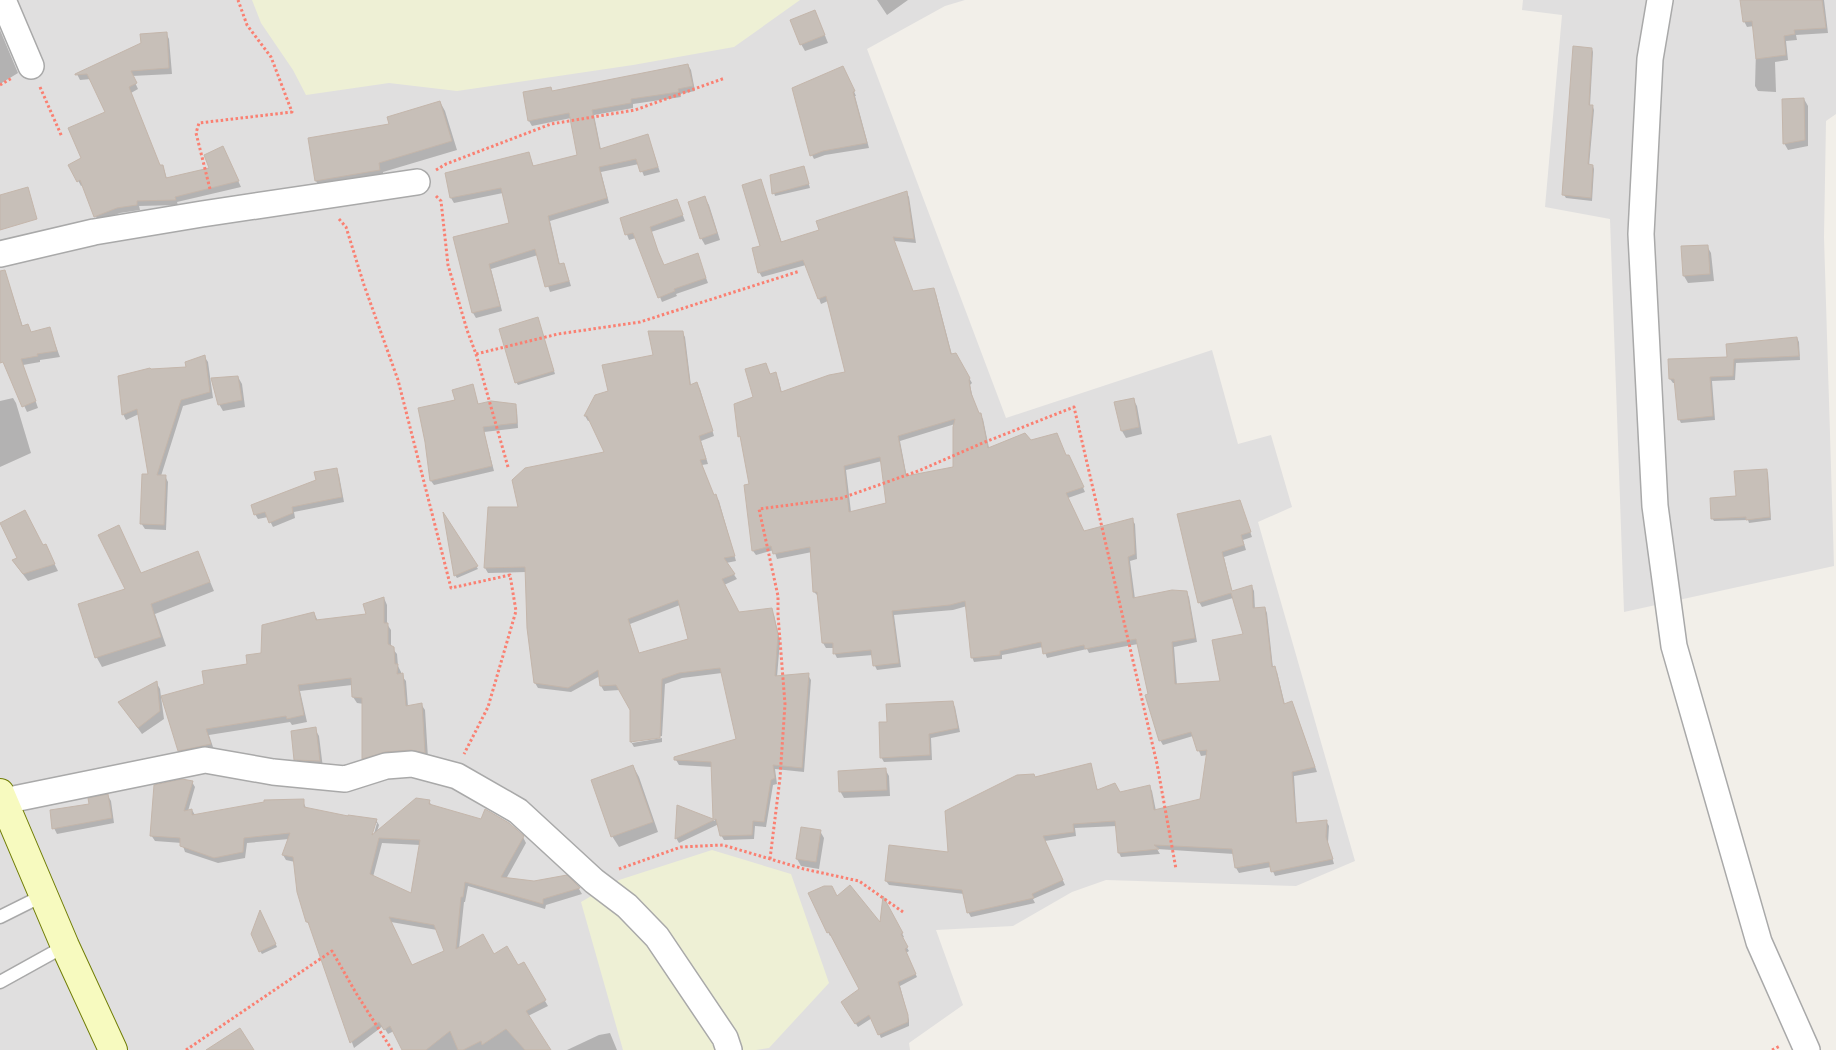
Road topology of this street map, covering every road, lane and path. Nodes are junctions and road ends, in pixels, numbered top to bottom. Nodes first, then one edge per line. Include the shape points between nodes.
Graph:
1 (2, 0) edge
2 (238, 0) edge
3 (1660, 0) edge
4 (31, 66) joint
5 (725, 78) dead end
6 (62, 137) dead end
7 (417, 182) junction
8 (322, 196) junction
9 (215, 212) junction
10 (0, 254) edge
11 (800, 271) dead end
12 (476, 354) junction
13 (508, 467) dead end
14 (458, 776) junction
15 (2, 797) edge
16 (770, 859) junction
17 (1176, 869) dead end
18 (594, 881) junction
19 (44, 895) junction
20 (903, 912) dead end
21 (0, 917) edge
22 (65, 946) junction
23 (0, 982) edge
24 (113, 1050) edge
25 (186, 1050) edge
26 (392, 1050) edge
27 (729, 1050) edge
28 (1807, 1050) edge

1 - 4 street
2 - 9 path via 247,25 271,57 292,112 199,123 196,133
3 - 28 street via 1650,60 1641,234 1655,506 1674,646 1759,942
4 - 6 path
5 - 7 path via 635,110 551,124 446,164
7 - 8 street
7 - 12 path via 441,201 448,265
8 - 9 street
8 - 14 path via 346,227 398,380 451,588 510,575 516,611 488,707 466,748
9 - 10 street via 94,232
11 - 12 path via 640,322 558,334
12 - 13 path
14 - 15 street via 412,764 386,766 346,779 274,772 205,760
14 - 18 street via 518,811
15 - 19 main road
16 - 17 path via 785,704 778,596 759,509 842,498 918,471 1074,407 1157,764
16 - 18 path via 723,845 681,847 607,873
16 - 20 path via 859,881
18 - 27 street via 627,906 657,937 725,1038
19 - 21 lane
19 - 22 main road
22 - 23 lane
22 - 24 main road
25 - 26 path via 332,950

